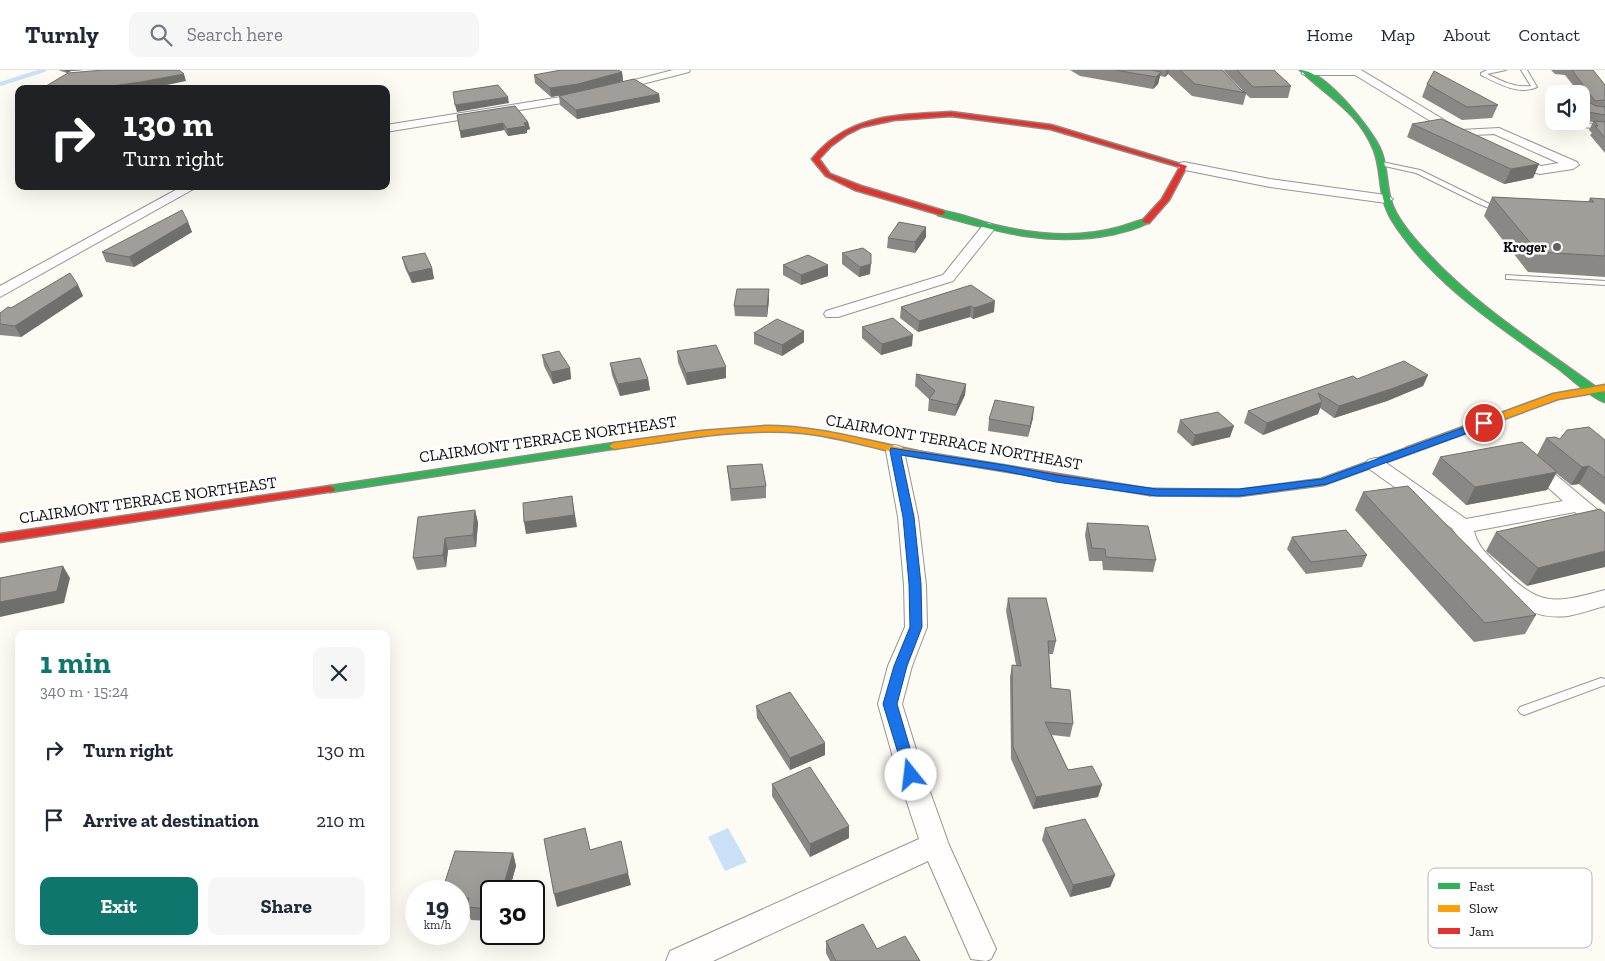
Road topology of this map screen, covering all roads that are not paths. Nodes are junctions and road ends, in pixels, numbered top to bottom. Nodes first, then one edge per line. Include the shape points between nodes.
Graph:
1 (685, 70) edge
2 (1503, 70) edge
3 (1524, 70) edge
4 (1305, 71) edge
5 (1356, 71) edge
6 (1590, 127) edge
7 (390, 128) edge
8 (1605, 128) edge
9 (1459, 134) junction
10 (1477, 142) edge
11 (1504, 154) edge
12 (1382, 164) junction
13 (1184, 166) junction
14 (186, 190) edge
15 (1386, 199) junction
16 (1510, 213) edge
17 (989, 227) junction
18 (1509, 277) dead end
19 (1605, 283) edge
20 (0, 292) edge
21 (832, 314) dead end
22 (1599, 389) edge
23 (1605, 398) edge
24 (895, 451) junction
25 (1522, 456) edge
26 (1375, 464) junction
27 (1578, 505) junction
28 (1463, 526) junction
29 (1605, 527) edge
30 (0, 538) edge
31 (1605, 598) edge
32 (1601, 682) dead end
33 (1524, 710) dead end
34 (936, 846) junction
35 (981, 949) dead end
36 (681, 961) edge

1 - 7 street via 580,97
2 - 3 lane via 1483,74 1515,87 1534,87
4 - 5 street
4 - 12 street via 1360,122
5 - 9 street
6 - 8 lane
9 - 10 street
9 - 11 street via 1495,130 1573,165 1540,170
12 - 15 street
12 - 16 lane via 1418,171 1481,203
13 - 15 street via 1270,183
13 - 17 street via 1165,200 1146,221 1122,231 1071,240
13 - 17 street via 1051,127 951,114 884,120 851,129 833,137 814,160 828,175 858,188
14 - 20 street
15 - 22 street via 1414,242 1449,278
17 - 21 street via 948,278
18 - 19 lane
22 - 23 street
22 - 26 street, CLAIRMONT TERRACE NORTHEAST via 1556,396
24 - 26 street, CLAIRMONT TERRACE NORTHEAST via 1157,493 1239,493 1323,482
24 - 30 street, CLAIRMONT TERRACE NORTHEAST via 849,438 789,429 709,432
24 - 34 street via 908,517 916,627 900,666 890,704
25 - 27 street
26 - 28 street
27 - 28 street
27 - 29 street
28 - 31 street via 1467,546 1511,591 1538,606 1567,608
32 - 33 lane
34 - 35 street
34 - 36 street

